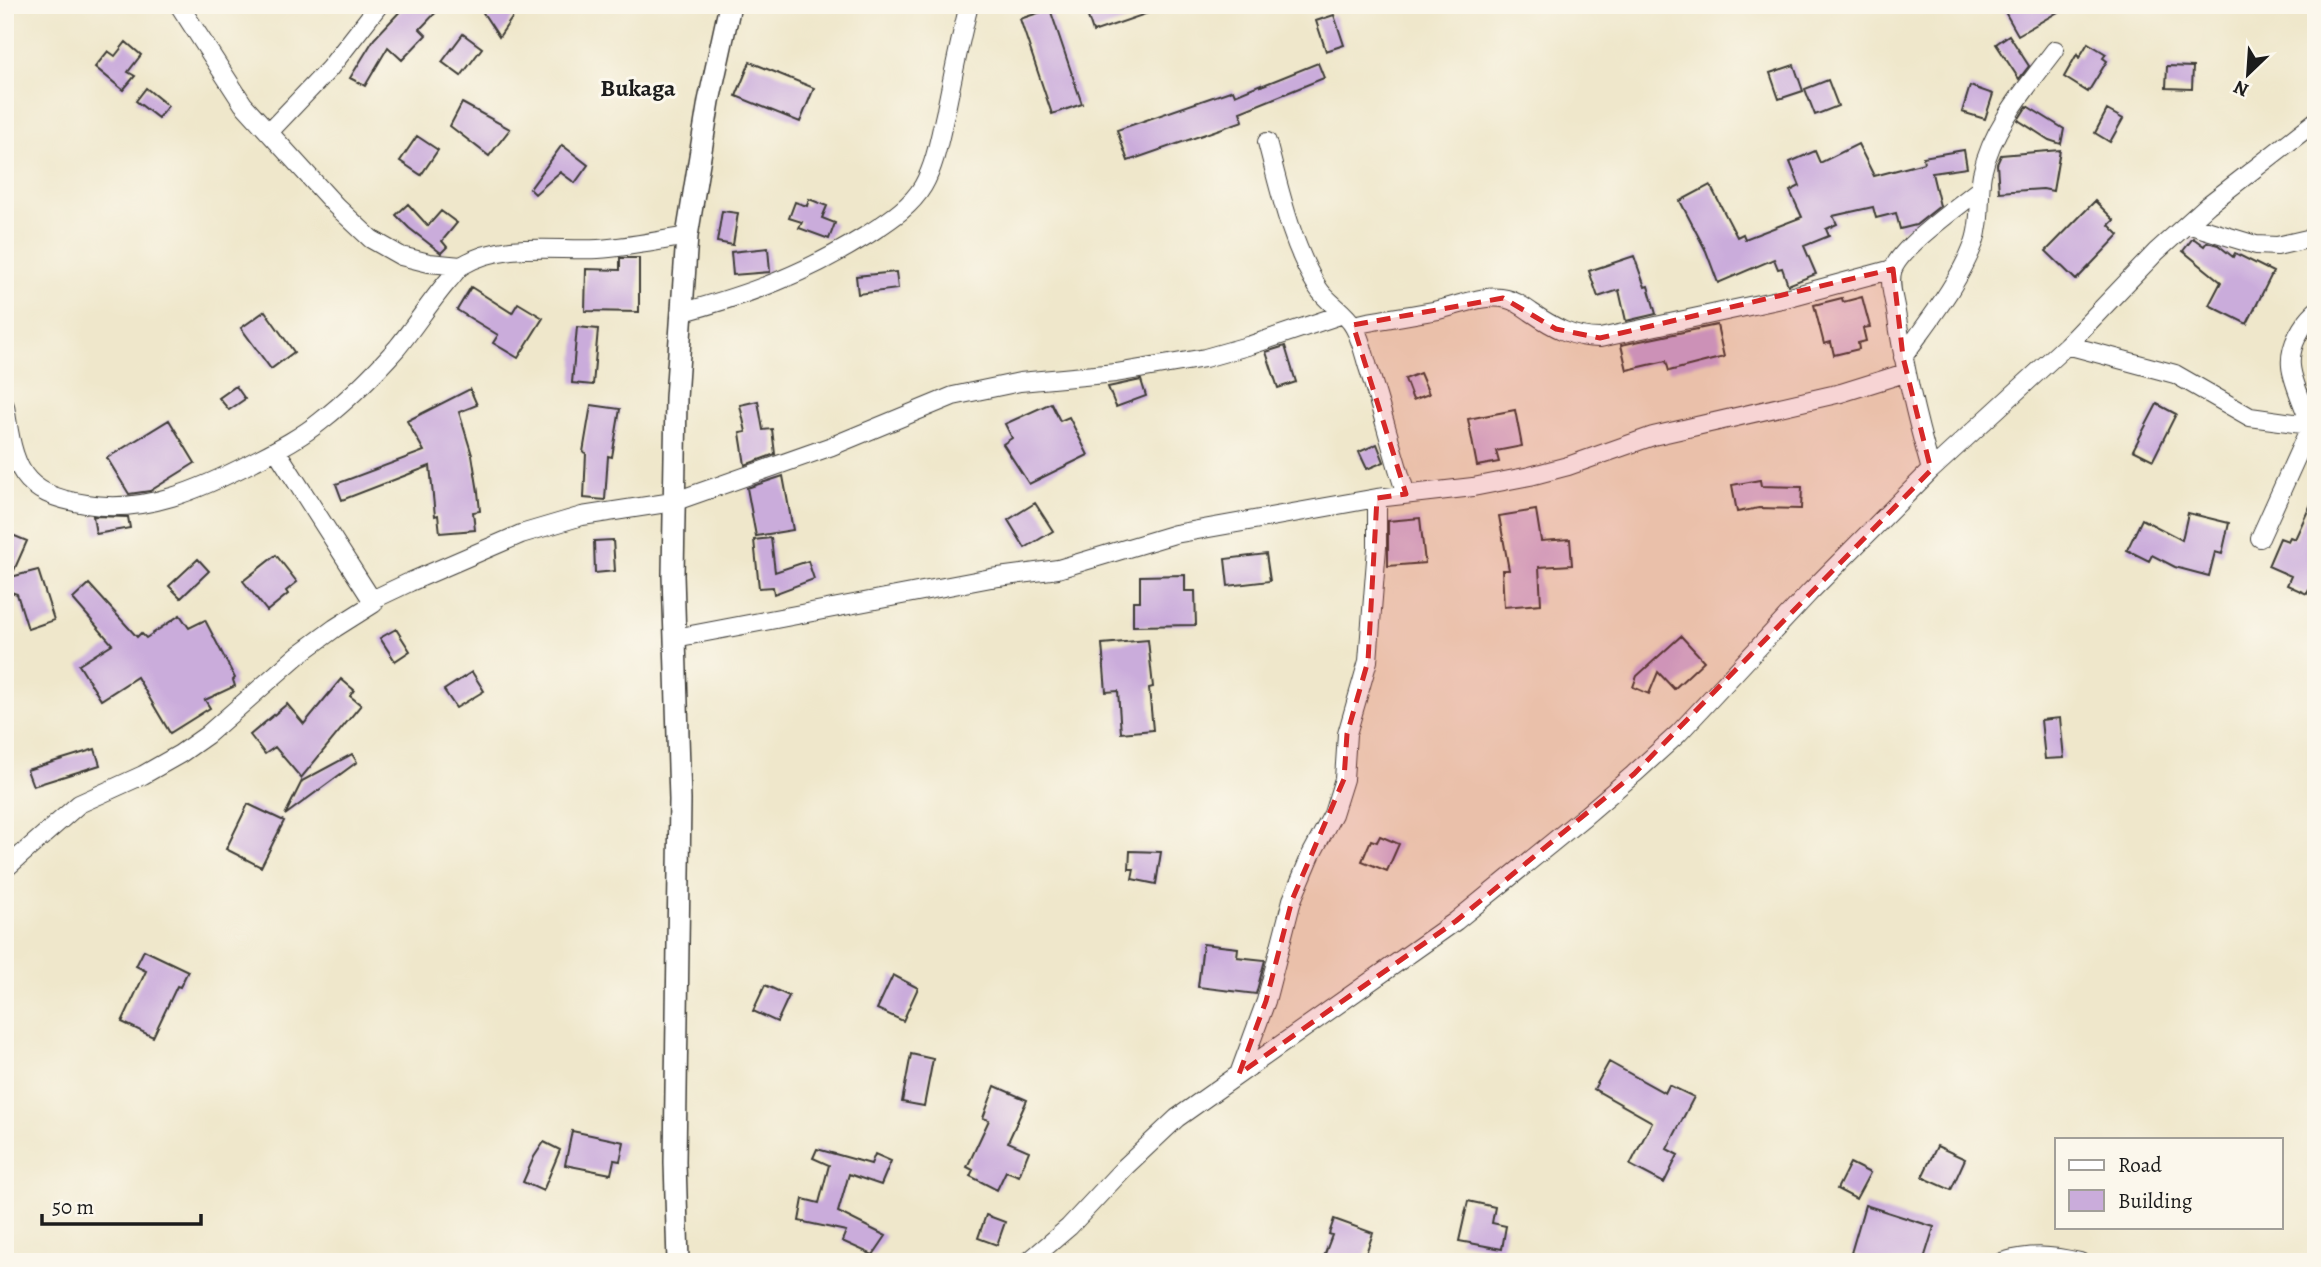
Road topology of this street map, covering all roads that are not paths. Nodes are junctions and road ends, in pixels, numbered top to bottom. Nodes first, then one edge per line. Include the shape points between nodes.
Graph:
1 (179, 5) edge
2 (379, 5) edge
3 (730, 5) edge
4 (969, 5) edge
5 (2055, 50) dead end
6 (2316, 121) edge
7 (269, 132) junction
8 (1267, 142) dead end
9 (1980, 189) junction
10 (2187, 224) junction
11 (687, 236) junction
12 (2316, 237) edge
13 (461, 266) junction
14 (1893, 269) junction
15 (2316, 311) edge
16 (681, 313) junction
17 (1348, 320) junction
18 (2067, 345) junction
19 (1904, 365) junction
20 (5, 406) edge
21 (2313, 426) edge
22 (276, 450) junction
23 (1931, 470) junction
24 (1406, 494) junction
25 (1377, 498) junction
26 (673, 502) junction
27 (2260, 538) dead end
28 (372, 600) junction
29 (675, 638) junction
30 (5, 869) edge
31 (1239, 1074) junction
32 (678, 1262) edge
33 (1028, 1262) edge
34 (2002, 1262) edge
35 (2080, 1262) edge

1 - 7 street via 243,103
2 - 7 street via 329,69
3 - 11 street
4 - 16 street via 938,145 913,200 828,259 736,298
5 - 9 street via 1992,144
6 - 10 street
7 - 13 street via 371,240 401,256
8 - 17 street via 1308,269 1319,290
9 - 14 street via 1921,236
9 - 19 street via 1975,241
10 - 12 street via 2256,245 2277,246
10 - 18 street
11 - 13 street via 598,249 517,250
11 - 16 street
13 - 22 street via 361,387
14 - 17 street via 1782,299 1600,338 1556,329 1503,298
14 - 19 street
15 - 21 street via 2293,345 2291,366
16 - 26 street
17 - 24 street via 1382,408
17 - 26 street via 1205,358 1020,382 953,396 821,450
18 - 21 street via 2175,374 2250,417
18 - 23 street
19 - 23 street
19 - 24 street via 1841,393 1653,436 1530,476
20 - 22 street via 21,471 35,488 83,504 136,505 178,496
21 - 27 street
22 - 28 street
23 - 31 street via 1678,734 1615,791 1456,920
24 - 25 street
25 - 29 street via 1175,534 1058,569
25 - 31 street via 1368,661 1348,734 1344,779 1333,814 1292,900 1266,1001
26 - 28 street via 582,516 521,534
26 - 29 street
28 - 30 street via 373,604 297,656 208,735 143,775 79,804
29 - 32 street via 680,800
31 - 33 street via 1177,1118
34 - 35 street via 2024,1256

